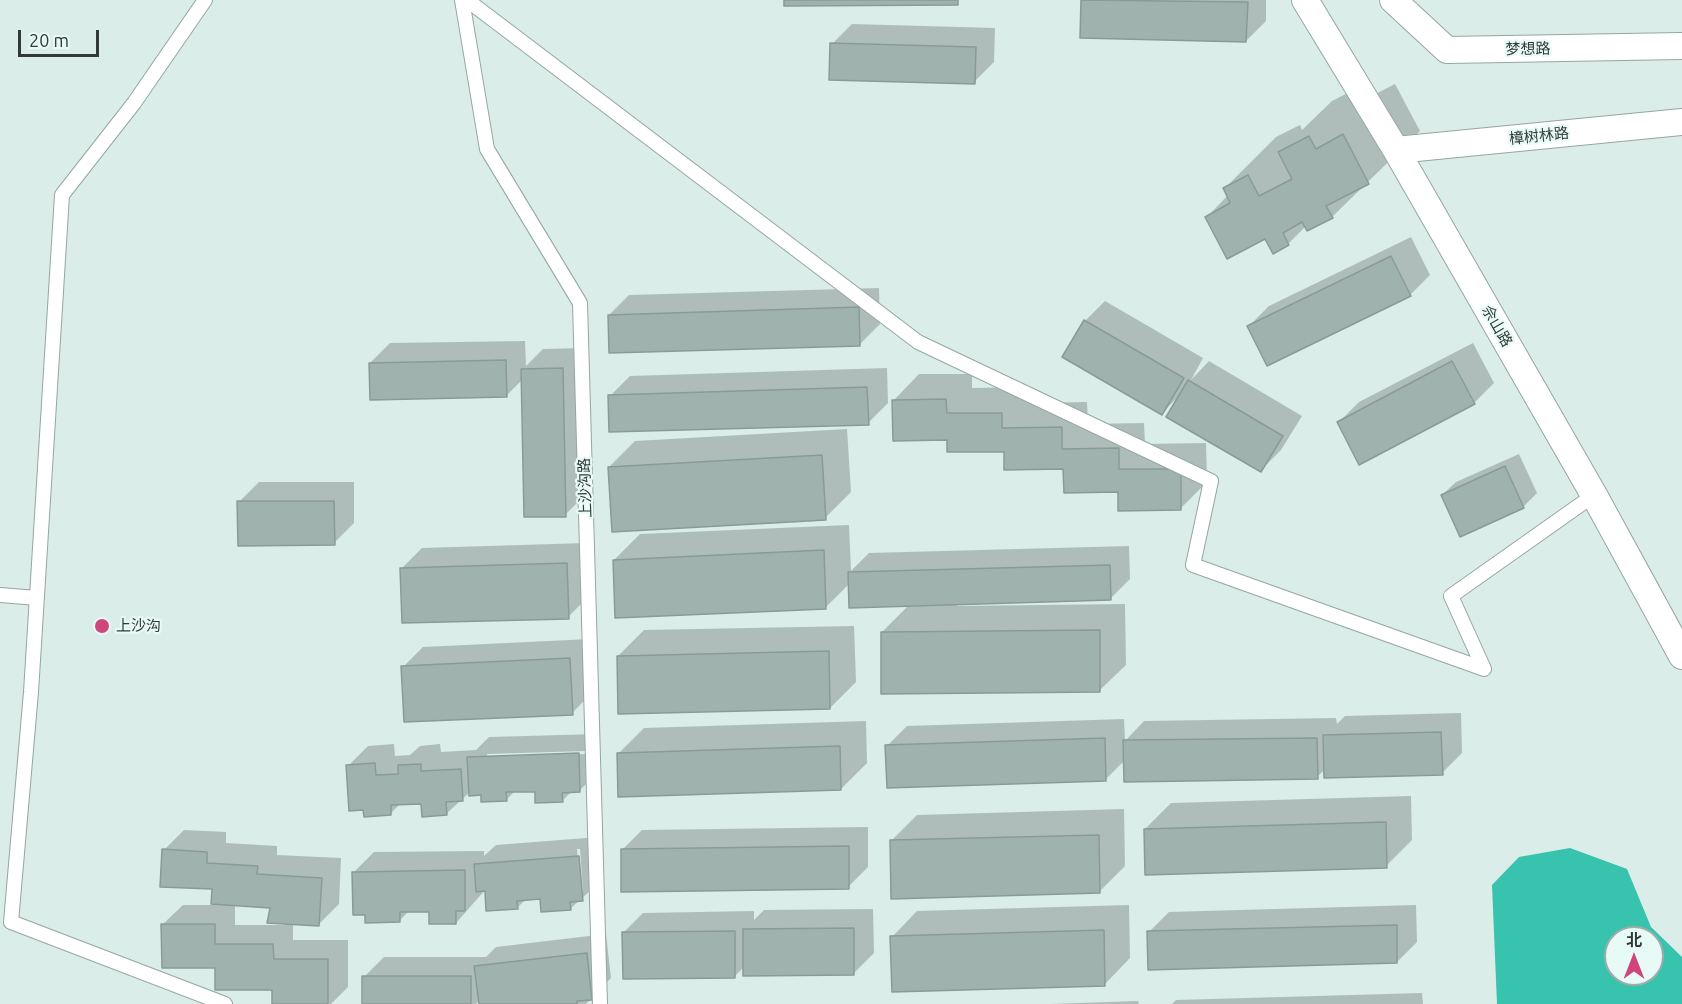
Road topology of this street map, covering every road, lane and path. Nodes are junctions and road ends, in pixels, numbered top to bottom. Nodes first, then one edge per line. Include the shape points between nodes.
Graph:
1 (205, 0) edge
2 (462, 0) edge
3 (467, 0) edge
4 (1305, 0) edge
5 (1394, 0) edge
6 (1682, 46) edge
7 (1682, 122) edge
8 (1396, 150) junction
9 (1594, 495) junction
10 (0, 595) edge
11 (37, 598) junction
12 (1682, 656) edge
13 (225, 1004) edge
14 (600, 1004) edge

1 - 11 lane via 134,104 62,195
2 - 14 lane, 上沙沟路 via 487,149 580,303
3 - 9 lane via 918,342 1211,481 1193,565 1484,669 1451,596
4 - 8 street, 佘山路
5 - 6 street, 梦想路 via 1447,50
7 - 8 street, 樟树林路
8 - 9 street, 佘山路
9 - 12 street, 佘山路
10 - 11 lane
11 - 13 lane via 11,922

